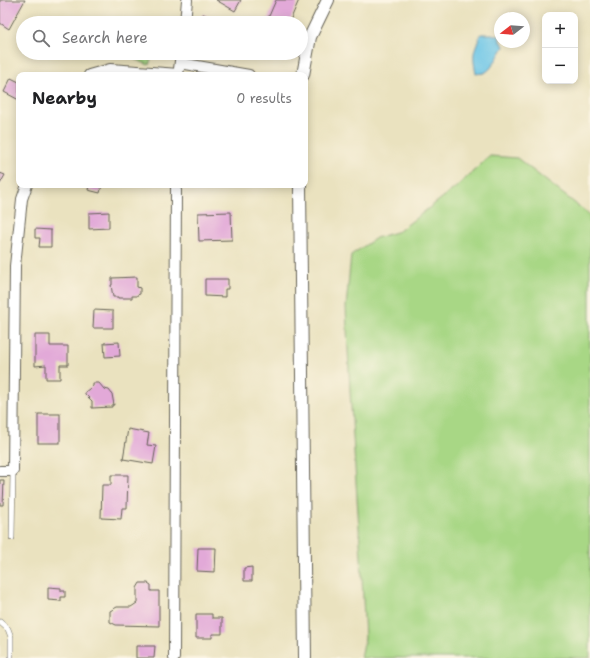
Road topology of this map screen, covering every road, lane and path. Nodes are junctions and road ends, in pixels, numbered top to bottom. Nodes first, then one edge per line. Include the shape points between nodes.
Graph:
1 (187, 0) edge
2 (328, 0) edge
3 (186, 16) edge
4 (308, 48) edge
5 (181, 60) edge
6 (189, 60) edge
7 (306, 60) edge
8 (102, 72) edge
9 (144, 72) edge
10 (179, 72) edge
11 (237, 72) edge
12 (304, 72) edge
13 (26, 188) edge
14 (176, 188) edge
15 (300, 188) edge
16 (0, 470) edge
17 (13, 471) junction
18 (12, 538) dead end
19 (0, 622) edge
20 (11, 658) edge
21 (174, 658) edge
22 (305, 658) edge

1 - 3 street
2 - 4 street via 310,37
5 - 10 street
6 - 11 street
7 - 12 street
8 - 9 street
13 - 17 street via 22,199 15,266
14 - 21 street
15 - 22 street
16 - 17 street
17 - 18 lane
19 - 20 lane via 8,629 11,637

